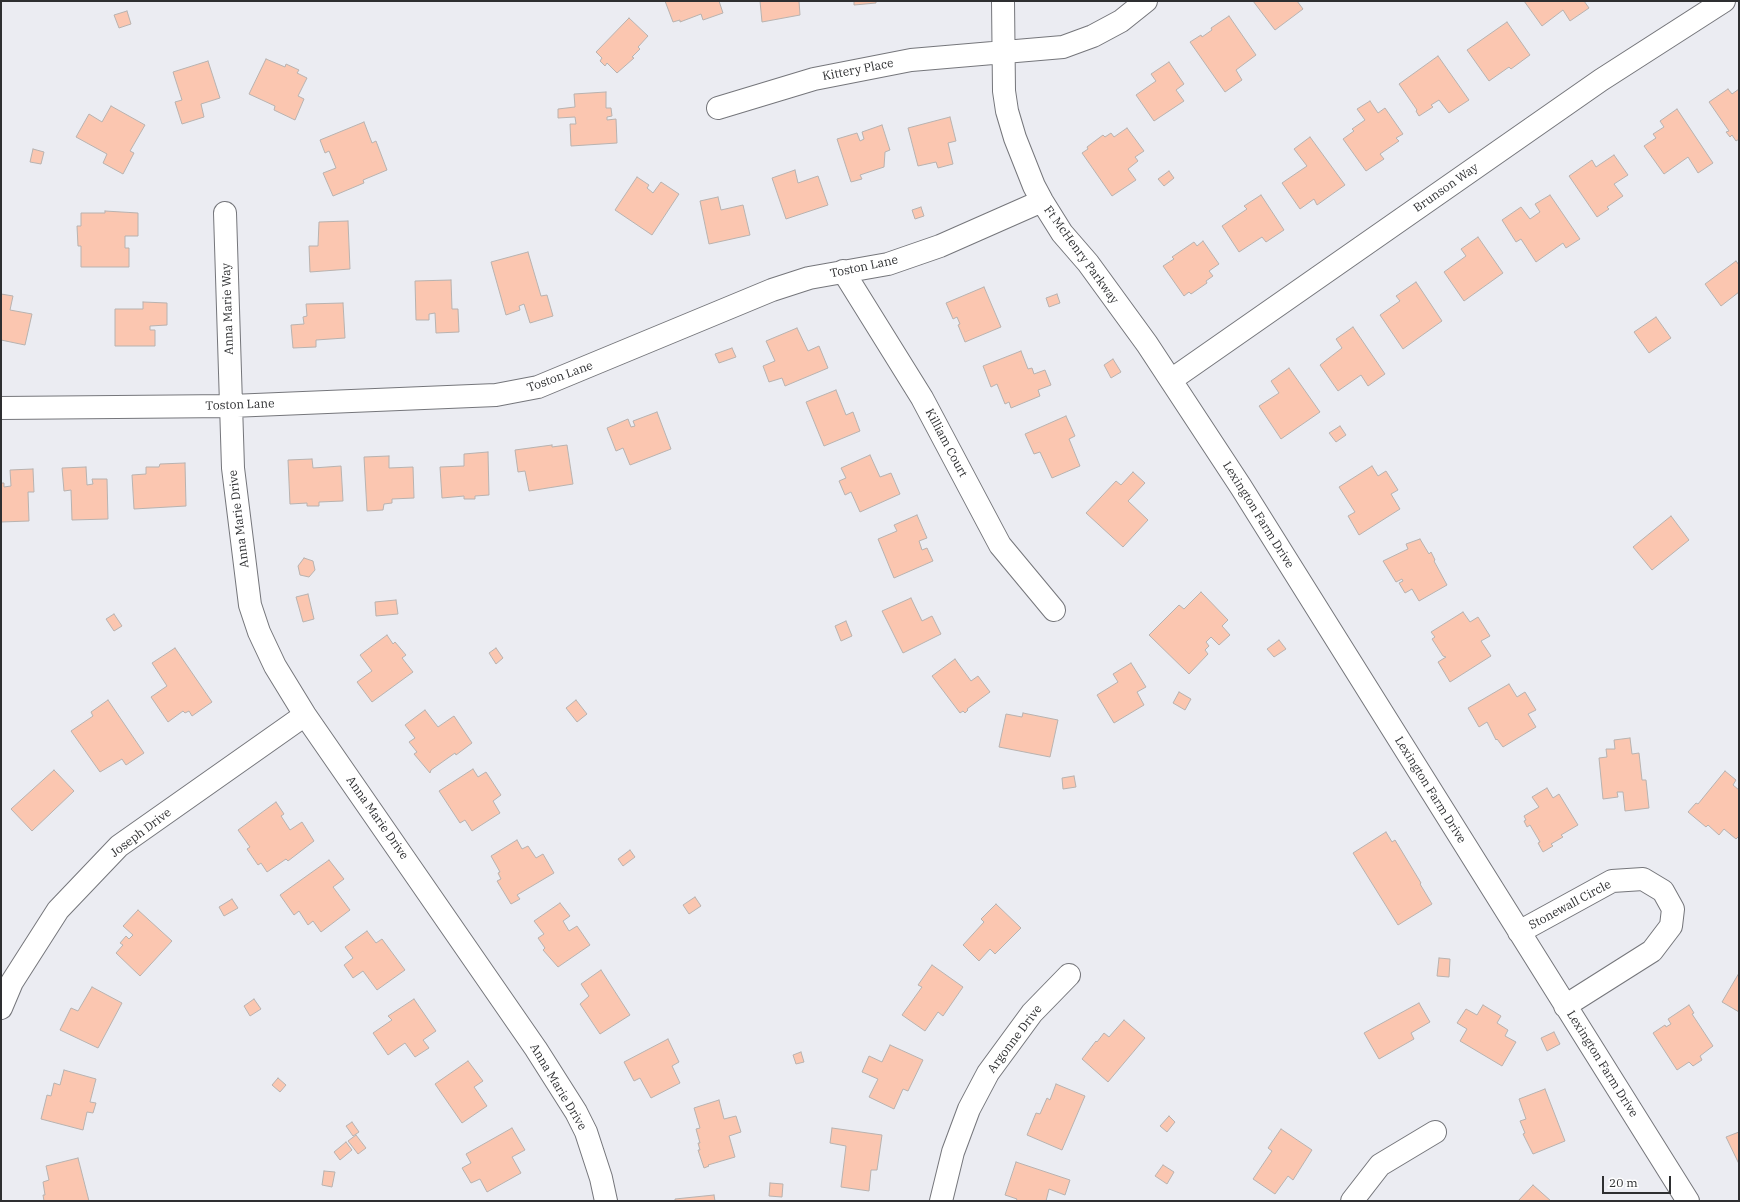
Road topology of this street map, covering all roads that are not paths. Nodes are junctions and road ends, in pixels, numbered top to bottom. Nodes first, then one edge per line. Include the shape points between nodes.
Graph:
1 (1003, 1) edge
2 (1146, 1) edge
3 (1724, 1) edge
4 (1002, 53) junction
5 (718, 108) dead end
6 (1042, 201) junction
7 (225, 213) dead end
8 (843, 271) junction
9 (1171, 380) junction
10 (231, 406) junction
11 (1, 408) edge
12 (1054, 610) dead end
13 (305, 715) junction
14 (1519, 932) junction
15 (9, 972) edge
16 (1069, 975) dead end
17 (1565, 1006) junction
18 (1, 1008) edge
19 (1435, 1132) dead end
20 (606, 1201) edge
21 (941, 1201) edge
22 (1352, 1201) edge
23 (1688, 1201) edge

1 - 4 street, Ft McHenry Parkway
2 - 4 street, Kittery Place via 1120,21 1087,39 1063,47
3 - 9 street, Brunson Way via 1601,80
4 - 5 street, Kittery Place via 911,60 814,79
4 - 6 street, Ft McHenry Parkway via 1007,111 1015,138
6 - 8 street, Toston Lane via 940,246 888,264
6 - 9 street, Ft McHenry Parkway via 1062,233 1088,264
7 - 10 street, Anna Marie Way
8 - 10 street, Toston Lane via 809,278 772,290 538,387 496,395
8 - 12 street, Killiam Court via 922,398 1000,545
9 - 14 street, Lexington Farm Drive via 1241,487
10 - 11 street, Toston Lane
10 - 13 street, Anna Marie Drive via 233,468 250,605 259,632 276,666
13 - 15 street, Joseph Drive via 119,846 58,910
13 - 20 street, Anna Marie Drive via 536,1048 576,1112 586,1132
14 - 17 street, Lexington Farm Drive
14 - 17 street, Stonewall Circle via 1612,881 1643,879 1663,891 1673,909 1671,926 1652,951
15 - 18 street, Joseph Drive
16 - 21 street, Argonne Drive via 1032,1013 988,1073 969,1108 953,1152
17 - 23 street, Lexington Farm Drive
19 - 22 street via 1380,1165

